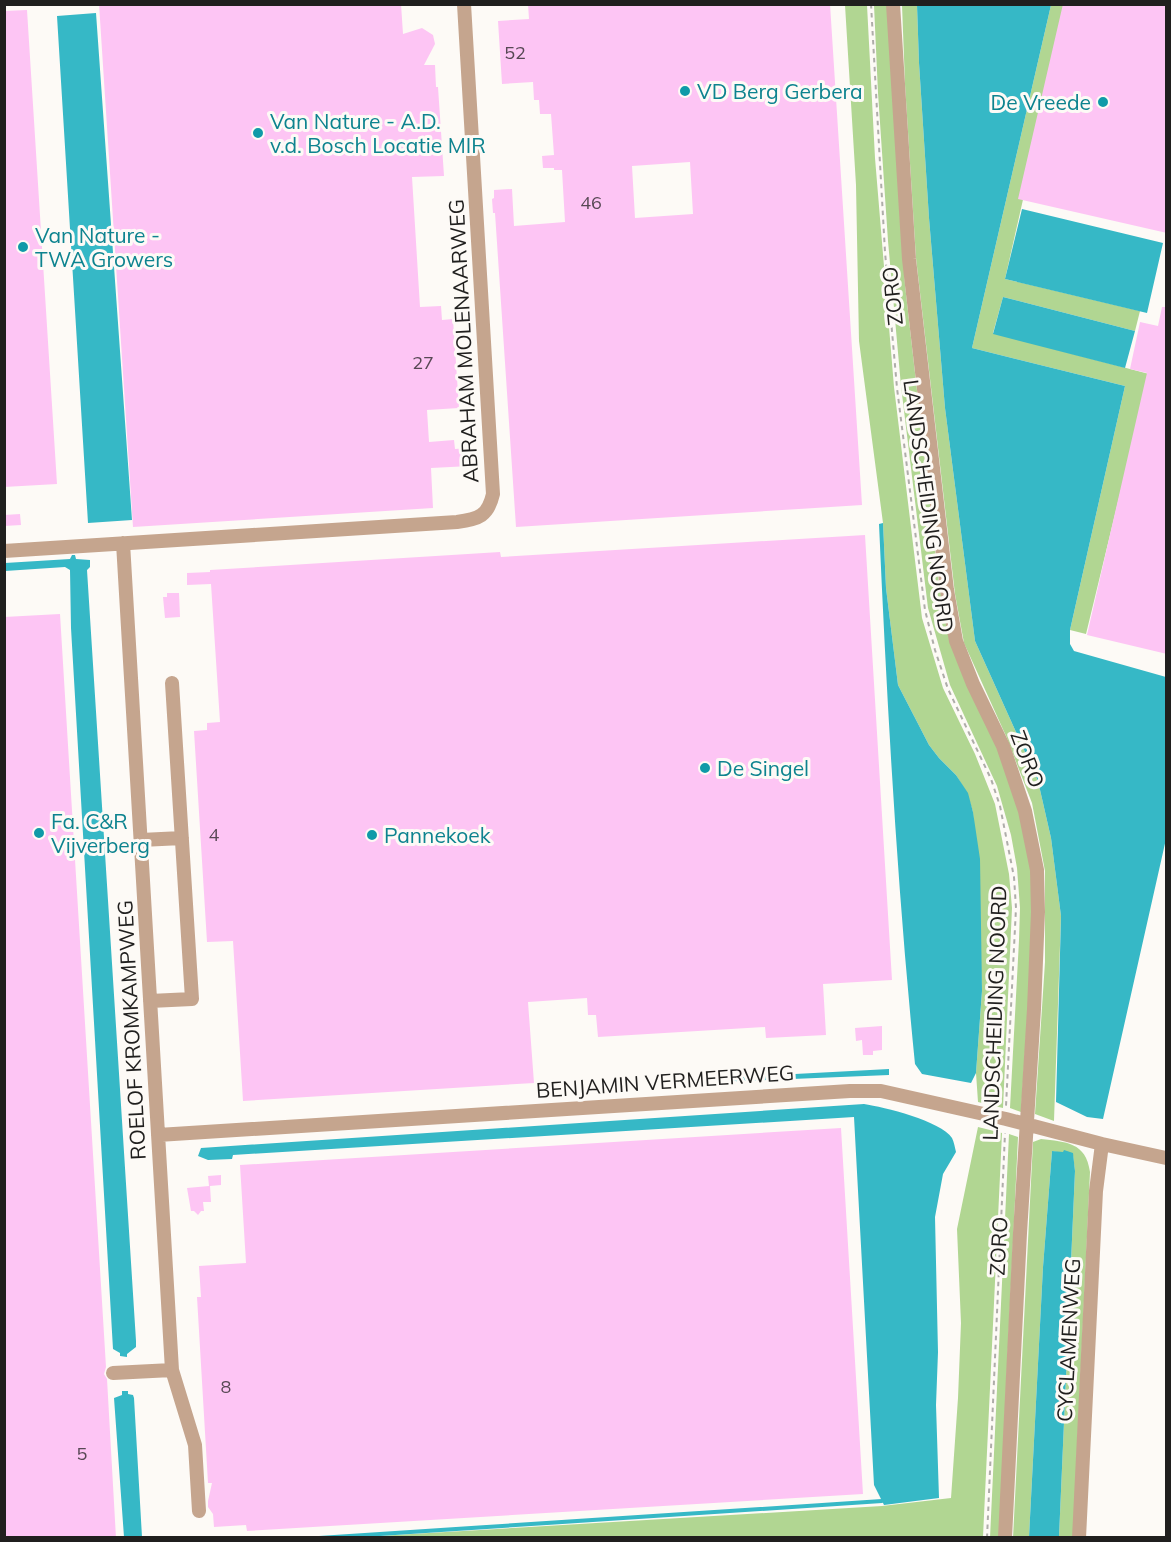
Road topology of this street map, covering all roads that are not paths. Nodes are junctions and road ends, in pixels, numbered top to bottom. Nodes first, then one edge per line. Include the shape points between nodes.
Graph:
1 (464, 4) edge
2 (893, 4) edge
3 (123, 543) junction
4 (4, 551) edge
5 (172, 683) dead end
6 (182, 838) junction
7 (141, 840) junction
8 (150, 1001) junction
9 (1026, 1125) junction
10 (158, 1135) junction
11 (1102, 1144) junction
12 (1167, 1158) edge
13 (172, 1370) junction
14 (113, 1373) dead end
15 (199, 1511) dead end
16 (1005, 1538) edge
17 (1079, 1538) edge

1 - 3 street, ABRAHAM MOLENAARWEG via 493,494 490,508 481,516 457,522
2 - 9 street, ZORO via 909,259 946,590 956,641 1003,746 1025,811 1037,870 1037,958
3 - 4 street, ABRAHAM MOLENAARWEG
3 - 7 street, ROELOF KROMKAMPWEG
5 - 6 street
6 - 7 street
6 - 8 street via 192,999
7 - 8 street, ROELOF KROMKAMPWEG
8 - 10 street, ROELOF KROMKAMPWEG
9 - 10 street, BENJAMIN VERMEERWEG via 881,1091 850,1091
9 - 11 street, BENJAMIN VERMEERWEG
9 - 16 street, ZORO
10 - 13 street, ROELOF KROMKAMPWEG
11 - 12 street, BENJAMIN VERMEERWEG
11 - 17 street, CYCLAMENWEG via 1096,1191
13 - 14 street
13 - 15 street, ROELOF KROMKAMPWEG via 195,1445

